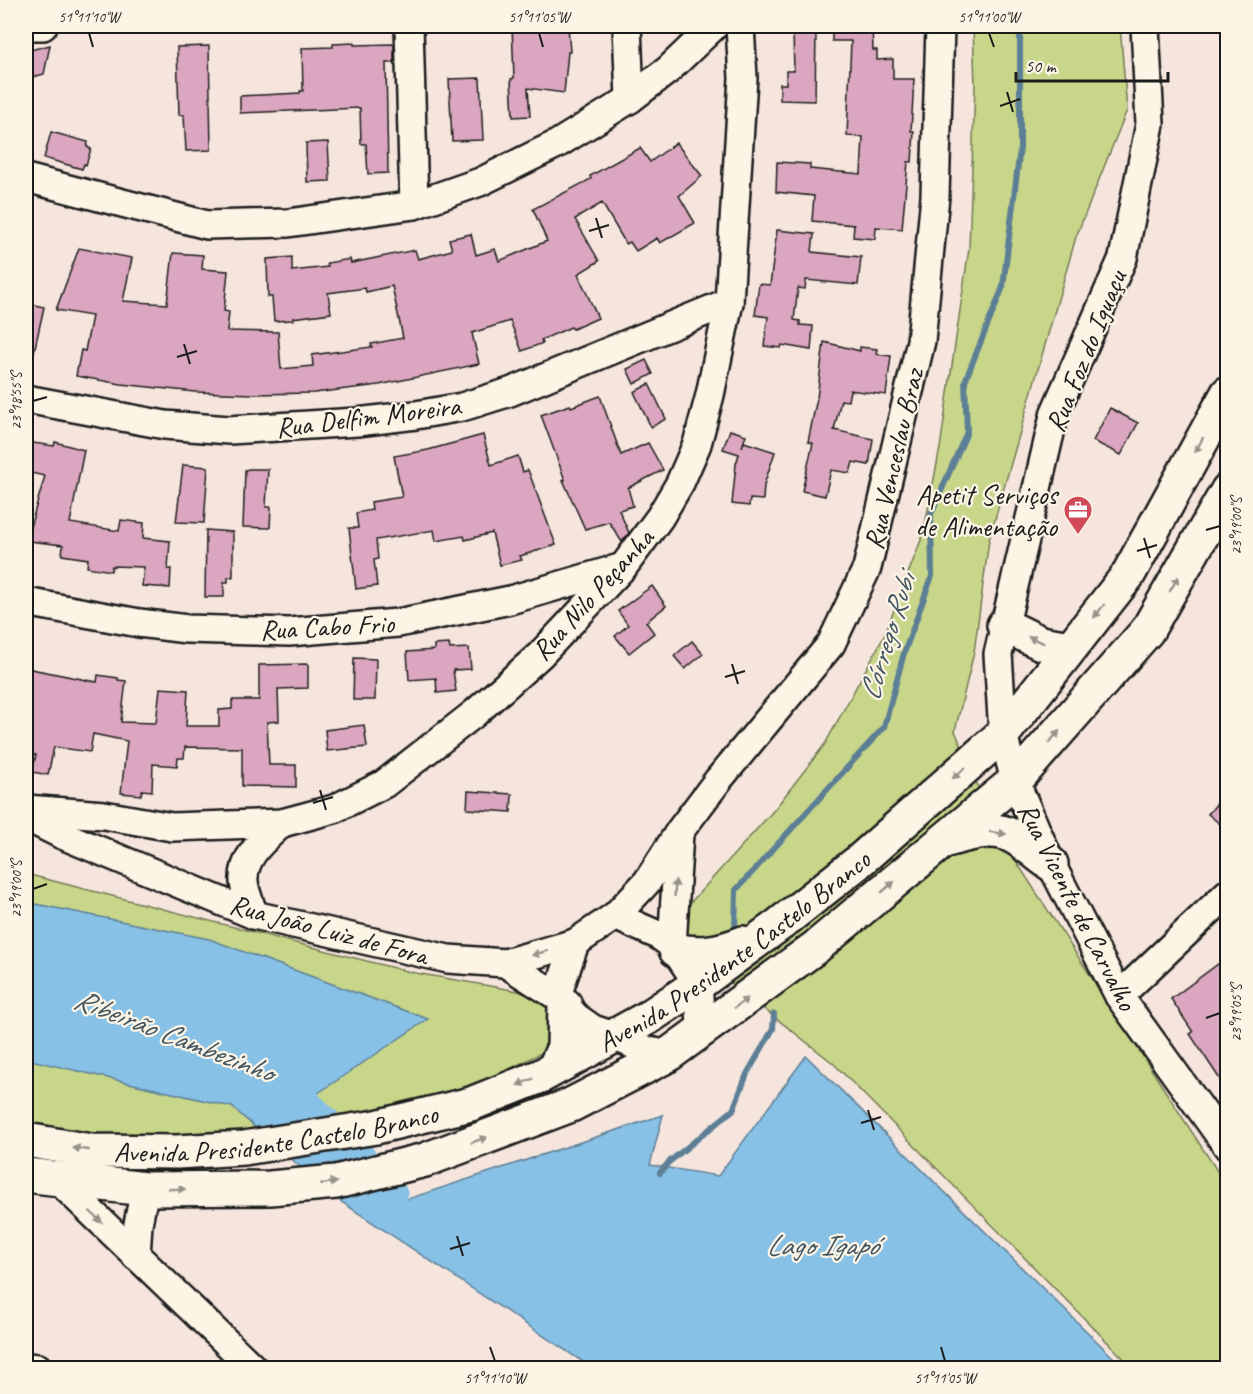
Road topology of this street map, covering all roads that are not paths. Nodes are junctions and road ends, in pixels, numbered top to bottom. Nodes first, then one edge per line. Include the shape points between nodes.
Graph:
1 (26, 26) edge
2 (43, 26) edge
3 (409, 26) edge
4 (627, 26) edge
5 (714, 26) edge
6 (740, 26) edge
7 (940, 26) edge
8 (1145, 26) edge
9 (630, 99) junction
10 (26, 178) edge
11 (414, 205) junction
12 (729, 302) junction
13 (1227, 393) edge
14 (26, 399) edge
15 (1227, 490) edge
16 (624, 566) junction
17 (26, 602) edge
18 (1004, 625) junction
19 (1070, 648) junction
20 (1003, 734) junction
21 (1015, 781) junction
22 (26, 808) edge
23 (26, 817) edge
24 (282, 824) junction
25 (679, 832) junction
26 (942, 842) junction
27 (1051, 864) junction
28 (1227, 893) edge
29 (254, 915) junction
30 (615, 916) junction
31 (780, 924) junction
32 (575, 943) junction
33 (674, 947) junction
34 (505, 963) junction
35 (698, 984) junction
36 (1119, 996) junction
37 (561, 1001) junction
38 (614, 1036) junction
39 (681, 1047) junction
40 (555, 1067) junction
41 (26, 1140) edge
42 (1227, 1148) edge
43 (41, 1176) edge
44 (145, 1189) junction
45 (136, 1256) junction
46 (26, 1367) edge
47 (38, 1368) edge
48 (253, 1368) edge

1 - 2 street
3 - 11 street
4 - 9 street
5 - 9 street via 668,70
6 - 12 street, Rua Nilo Peçanha via 743,78
7 - 25 street, Rua Venceslau Braz via 935,196 921,341 867,568 831,644
8 - 18 street, Rua Foz do Iguaçu via 1150,124 1123,258 1055,412
9 - 11 street via 557,144 480,182
10 - 11 street via 207,225 288,223
12 - 14 street, Rua Delfim Moreira via 510,392 462,407 416,415 229,430 165,424
12 - 16 street, Rua Nilo Peçanha via 697,444 660,517
13 -> 19 main road, Avenida Presidente Castelo Branco via 1128,575
21 -> 15 main road, Avenida Presidente Castelo Branco via 1147,631
16 - 17 street, Rua Cabo Frio via 510,600 398,623 289,632 148,625
16 - 24 street, Rua Nilo Peçanha via 540,656 425,754 384,784 334,809
19 -> 18 main road via 1041,643
18 - 20 street, Rua Foz do Iguaçu via 999,654
19 - 20 main road, Avenida Presidente Castelo Branco
20 - 21 street, Rua Foz do Iguaçu
20 -> 31 main road, Avenida Presidente Castelo Branco via 857,863
21 - 26 main road, Avenida Presidente Castelo Branco
21 - 27 street, Rua Vicente de Carvalho
22 - 24 street via 104,815 172,827
23 - 29 street, Rua João Luiz de Fora
24 - 29 street via 256,846 246,865 244,882
25 - 30 street, Rua Venceslau Braz via 647,882
33 -> 25 street
26 -> 27 main road via 1000,831
39 -> 26 main road, Avenida Presidente Castelo Branco via 816,947
27 - 36 street, Rua Vicente de Carvalho
28 - 36 street
29 - 34 street, Rua João Luiz de Fora via 448,959
30 - 32 street
30 - 33 street via 658,935
31 - 33 main road via 728,949 701,954
31 - 35 main road, Avenida Presidente Castelo Branco
32 -> 34 street, Rua João Luiz de Fora
32 - 37 street
33 - 35 street
34 - 37 street, Rua João Luiz de Fora
35 - 38 main road, Avenida Presidente Castelo Branco
35 - 39 street via 701,1023
36 - 42 street, Rua Vicente de Carvalho
37 - 38 street via 593,1029
37 - 40 main road via 564,1047
38 - 39 street via 645,1050
38 - 40 main road, Avenida Presidente Castelo Branco
44 -> 39 main road, Avenida Presidente Castelo Branco via 270,1188 336,1182 424,1160 571,1105
40 -> 41 main road, Avenida Presidente Castelo Branco via 471,1104 376,1127 244,1148 91,1151
43 - 44 main road, Avenida Presidente Castelo Branco
43 -> 45 street
44 - 45 street
45 - 48 street
46 - 47 street

